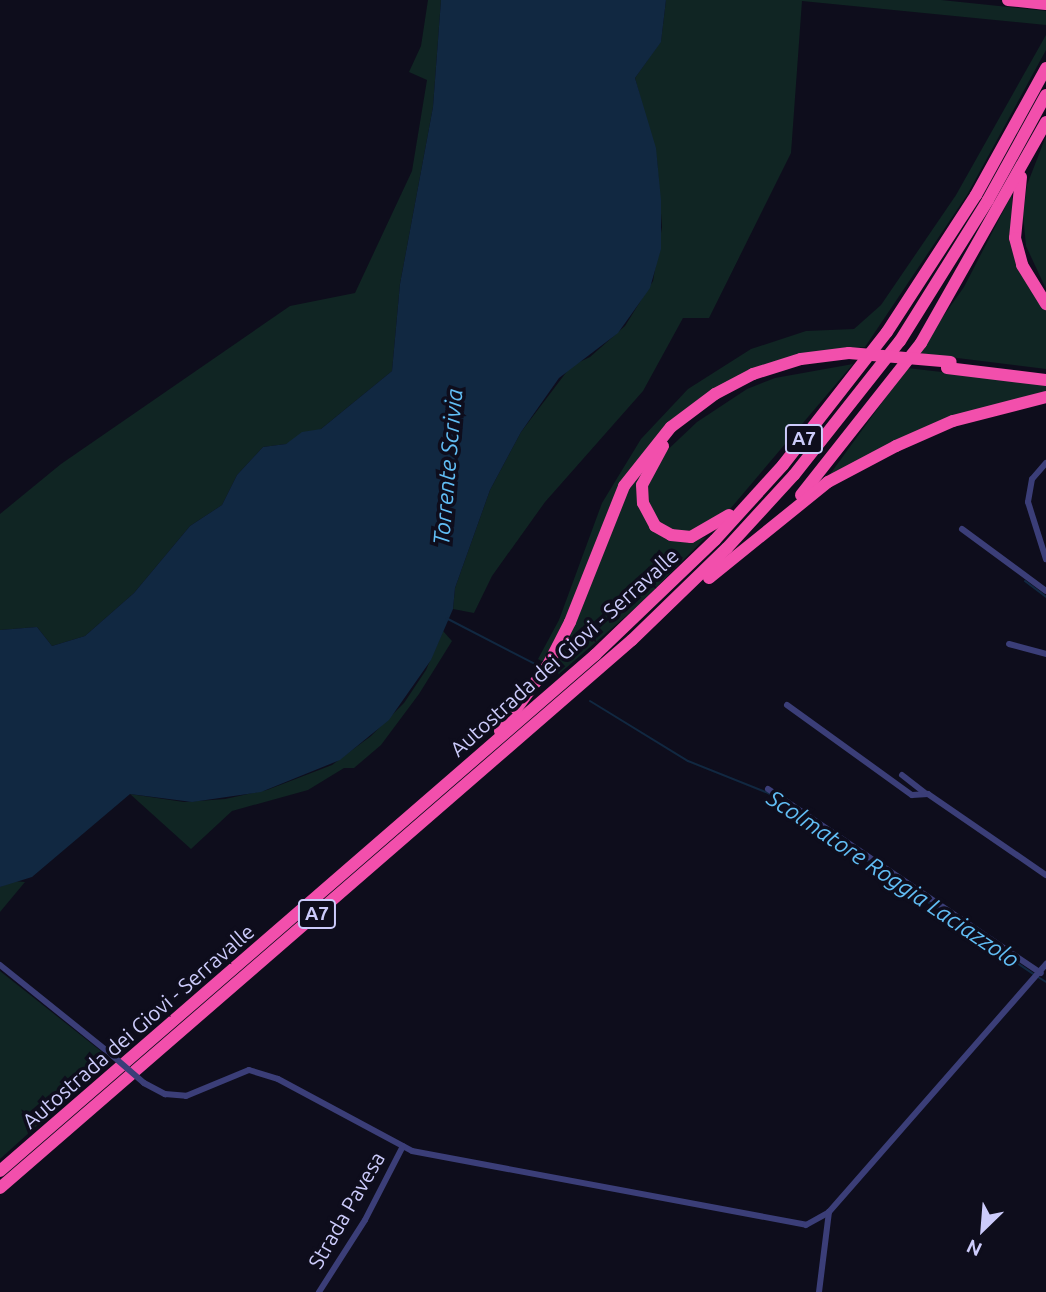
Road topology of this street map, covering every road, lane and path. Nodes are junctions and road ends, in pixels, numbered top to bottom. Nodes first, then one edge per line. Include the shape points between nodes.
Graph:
1 (1008, 0) edge
2 (1046, 4) edge
3 (1046, 68) edge
4 (1046, 95) edge
5 (1046, 122) edge
6 (1036, 141) junction
7 (1046, 304) edge
8 (850, 357) junction
9 (949, 365) junction
10 (1046, 373) edge
11 (1046, 380) edge
12 (1046, 397) edge
13 (1046, 463) edge
14 (783, 465) junction
15 (782, 516) junction
16 (962, 529) dead end
17 (1046, 559) edge
18 (1046, 591) edge
19 (632, 640) junction
20 (1009, 644) dead end
21 (1046, 654) edge
22 (788, 705) dead end
23 (487, 748) junction
24 (902, 775) dead end
25 (768, 789) dead end
26 (926, 793) junction
27 (1046, 875) edge
28 (1046, 964) edge
29 (0, 965) edge
30 (1038, 976) junction
31 (403, 1146) junction
32 (0, 1171) edge
33 (0, 1188) edge
34 (829, 1212) junction
35 (320, 1292) edge
36 (819, 1292) edge

1 - 2 highway
3 - 14 highway, Autostrada dei Giovi - Serravalle / A7 via 926,274 843,392
4 - 19 highway, Autostrada dei Giovi - Serravalle / A7 via 938,282 854,401 735,540
5 - 6 highway
6 - 7 highway via 1019,183 1015,238 1022,265
6 - 15 highway via 921,343 822,472
8 - 9 highway
8 - 14 highway via 781,371 716,401 681,427 655,458 642,485 643,503 662,530 691,537 723,520
8 - 23 highway via 801,359 753,374 715,394 671,427 624,486 557,648
9 - 10 highway
9 - 11 highway
12 - 15 highway via 953,421 895,446 828,482
13 - 17 street via 1032,479 1028,502
14 - 23 highway, Autostrada dei Giovi - Serravalle / A7 via 640,614
15 - 19 highway
16 - 18 street
19 - 33 highway, Autostrada dei Giovi - Serravalle / A7
20 - 21 street
22 - 26 street via 912,795
23 - 32 highway, Autostrada dei Giovi - Serravalle / A7
24 - 26 street
25 - 30 street
26 - 27 street
28 - 30 street
29 - 31 street, bridge via 145,1083 165,1094 186,1096 249,1070 278,1079
30 - 34 street
31 - 34 street via 796,1224 811,1224
31 - 35 street, Strada Pavesa via 365,1220
34 - 36 street

